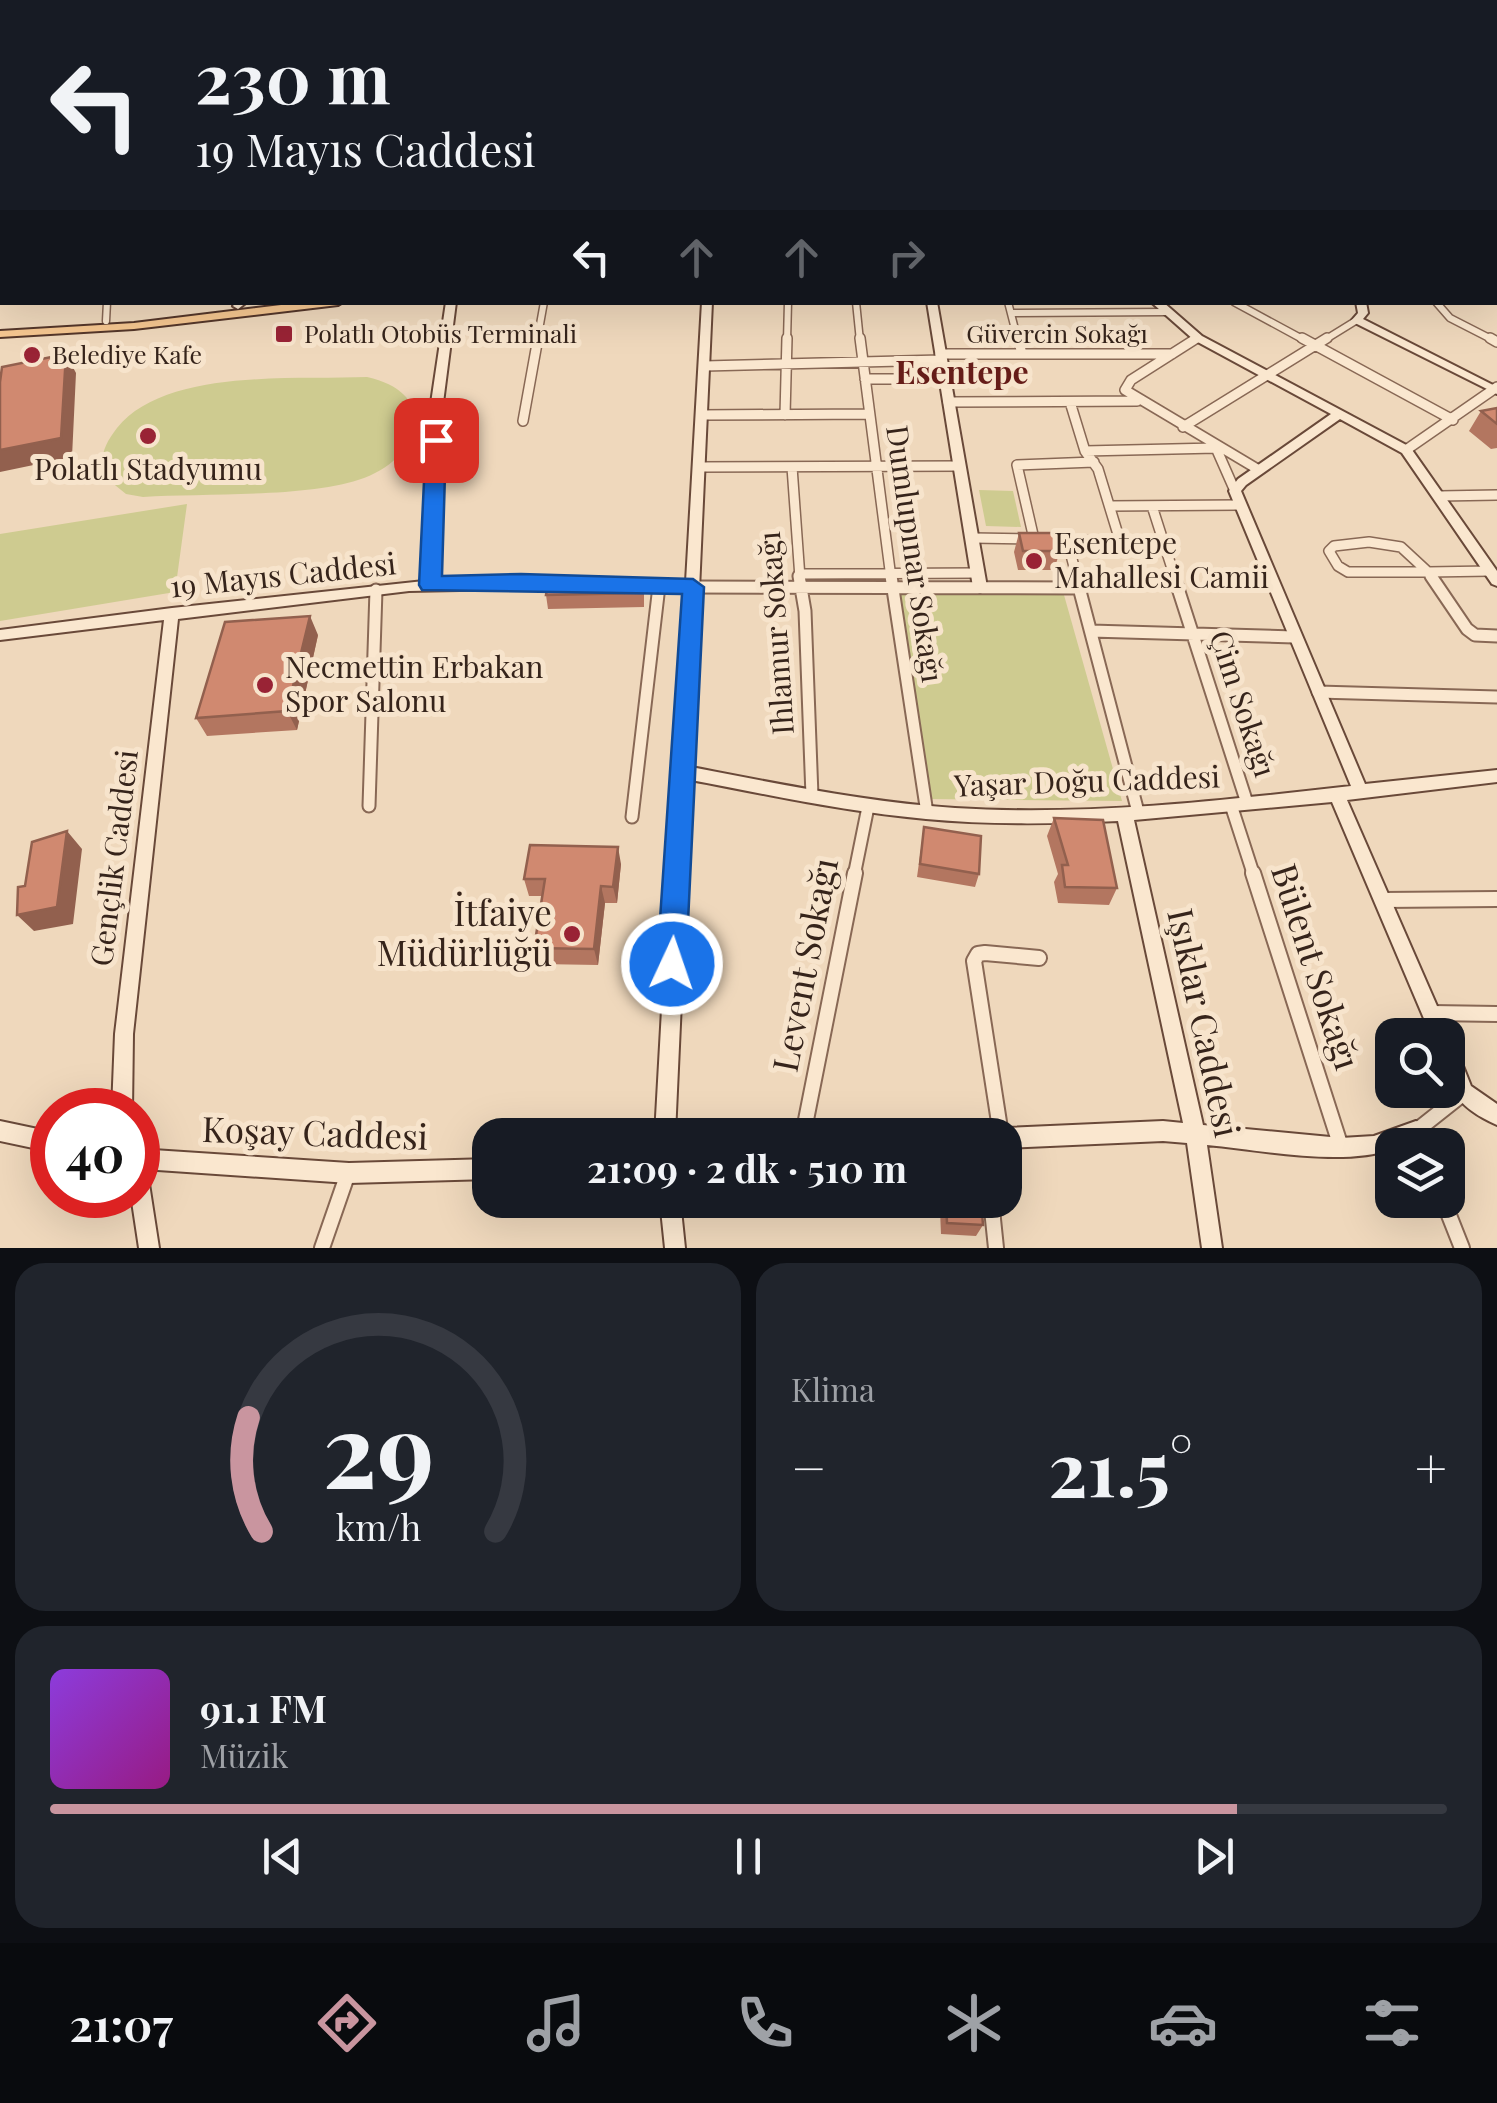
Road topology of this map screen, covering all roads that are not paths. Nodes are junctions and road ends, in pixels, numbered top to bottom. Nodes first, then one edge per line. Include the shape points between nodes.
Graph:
1 (106, 305) edge
2 (232, 305) edge
3 (312, 305) edge
4 (450, 305) edge
5 (543, 305) edge
6 (707, 305) edge
7 (788, 305) edge
8 (856, 305) edge
9 (932, 305) edge
10 (1009, 305) edge
11 (1064, 305) edge
12 (1138, 305) edge
13 (1239, 305) edge
14 (1362, 305) edge
15 (1439, 305) edge
16 (1161, 307) edge
17 (1067, 312) junction
18 (1141, 312) junction
19 (1011, 313) junction
20 (1357, 320) junction
21 (106, 321) junction
22 (0, 326) edge
23 (0, 334) edge
24 (1198, 338) junction
25 (1497, 342) edge
26 (1312, 346) junction
27 (1022, 354) junction
28 (1173, 354) junction
29 (941, 357) junction
30 (862, 364) junction
31 (704, 366) junction
32 (786, 366) junction
33 (1268, 373) junction
34 (864, 379) junction
35 (945, 379) junction
36 (1496, 389) edge
37 (1140, 401) junction
38 (948, 402) junction
39 (1070, 402) junction
40 (1341, 413) junction
41 (869, 414) junction
42 (701, 415) junction
43 (784, 415) junction
44 (1453, 420) junction
45 (523, 421) dead end
46 (1183, 427) junction
47 (1216, 448) junction
48 (1085, 450) junction
49 (1406, 450) junction
50 (1094, 462) junction
51 (960, 466) junction
52 (700, 467) junction
53 (792, 467) junction
54 (874, 467) junction
55 (1258, 470) junction
56 (1497, 495) edge
57 (1440, 496) junction
58 (1237, 498) junction
59 (1110, 506) junction
60 (1152, 506) junction
61 (973, 538) junction
62 (1034, 539) junction
63 (1067, 540) junction
64 (1120, 542) junction
65 (1163, 542) junction
66 (1495, 570) edge
67 (1428, 572) junction
68 (800, 574) junction
69 (890, 574) junction
70 (979, 580) junction
71 (580, 584) edge
72 (430, 585) junction
73 (620, 585) edge
74 (659, 586) junction
75 (693, 587) junction
76 (802, 587) junction
77 (892, 587) junction
78 (1080, 588) junction
79 (376, 590) junction
80 (172, 613) junction
81 (1091, 632) junction
82 (1193, 634) junction
83 (0, 636) edge
84 (1497, 636) edge
85 (1294, 637) junction
86 (1318, 692) junction
87 (1497, 697) edge
88 (682, 772) junction
89 (1497, 776) edge
90 (1360, 790) junction
91 (1337, 794) junction
92 (812, 796) junction
93 (1239, 804) junction
94 (369, 806) dead end
95 (868, 807) junction
96 (926, 812) junction
97 (1131, 813) junction
98 (632, 816) dead end
99 (1497, 899) edge
100 (1383, 900) junction
101 (1040, 958) dead end
102 (1432, 1014) junction
103 (1497, 1014) edge
104 (1434, 1018) edge
105 (123, 1088) edge
106 (1465, 1094) edge
107 (1449, 1108) edge
108 (1497, 1115) edge
109 (665, 1118) edge
110 (806, 1118) edge
111 (1000, 1118) edge
112 (1429, 1128) edge
113 (0, 1130) edge
114 (1194, 1133) junction
115 (1022, 1135) edge
116 (30, 1137) edge
117 (1375, 1146) edge
118 (1341, 1148) junction
119 (160, 1160) edge
120 (472, 1170) edge
121 (348, 1173) junction
122 (144, 1218) edge
123 (672, 1218) edge
124 (992, 1218) edge
125 (1450, 1218) edge
126 (149, 1248) edge
127 (322, 1248) edge
128 (676, 1248) edge
129 (996, 1248) edge
130 (1212, 1248) edge
131 (1462, 1248) edge

1 - 21 street
2 - 21 main road
3 - 23 main road
4 - 72 street via 437,403
5 - 45 street
6 - 31 street
7 - 32 street
8 - 30 street, Dumlupınar Sokağı
9 - 29 street
10 - 19 street
11 - 17 street
12 - 18 street
13 - 26 street
14 - 20 street
15 - 25 street
16 - 18 street
16 - 24 street
17 - 18 street
17 - 19 street
19 - 27 street
20 - 26 street
20 - 36 street
21 - 22 main road
24 - 28 street
24 - 33 street
26 - 33 street
26 - 44 street
27 - 28 street, Güvercin Sokağı
27 - 29 street, Güvercin Sokağı
28 - 37 street via 1125,387
29 - 30 street, Güvercin Sokağı
29 - 35 street
30 - 32 street, Güvercin Sokağı
30 - 34 street, Dumlupınar Sokağı
31 - 32 street, Güvercin Sokağı
31 - 42 street
32 - 43 street
33 - 40 street
33 - 46 street
34 - 35 street
34 - 41 street, Dumlupınar Sokağı
35 - 38 street
36 - 44 street
37 - 39 street
37 - 46 street
38 - 39 street
38 - 51 street
39 - 48 street
40 - 49 street
40 - 55 street
41 - 43 street
41 - 54 street, Dumlupınar Sokağı
42 - 43 street
42 - 52 street
44 - 49 street
46 - 47 street
47 - 48 street
47 - 55 street
47 - 58 street
48 - 50 street
49 - 57 street
50 - 59 street
50 - 62 street via 1018,465
51 - 54 street
51 - 61 street
52 - 53 street
52 - 75 street
53 - 54 street
53 - 68 street, Ihlamur Sokağı
54 - 69 street, Dumlupınar Sokağı
55 - 58 street
56 - 57 street
57 - 66 street
58 - 60 street
58 - 85 street
59 - 60 street
59 - 64 street
60 - 65 street, Çim Sokağı
61 - 62 street
61 - 70 street
62 - 63 street
63 - 64 street
63 - 78 street
64 - 65 street
65 - 82 street, Çim Sokağı
66 - 67 street
67 - 67 street via 1389,543 1330,551 1346,572
67 - 84 street via 1466,630
68 - 69 street
68 - 76 street, Ihlamur Sokağı
69 - 70 street
69 - 77 street, Dumlupınar Sokağı
70 - 77 street
70 - 78 street
71 - 72 street, 19 Mayıs Caddesi
72 - 79 street, 19 Mayıs Caddesi
73 - 74 street
74 - 75 street
74 - 98 street
75 - 76 street
75 - 88 street
76 - 77 street
76 - 92 street, Ihlamur Sokağı
77 - 96 street, Dumlupınar Sokağı
78 - 81 street
79 - 80 street, 19 Mayıs Caddesi
79 - 94 street
80 - 83 street, 19 Mayıs Caddesi
80 - 105 street, Gençlik Caddesi
81 - 82 street
81 - 97 street
82 - 85 street
82 - 93 street, Çim Sokağı
85 - 86 street
86 - 87 street
86 - 90 street
88 - 92 street, Yaşar Doğu Caddesi
88 - 109 street
89 - 90 street, Yaşar Doğu Caddesi
90 - 91 street, Yaşar Doğu Caddesi
91 - 93 street, Yaşar Doğu Caddesi
91 - 100 street
92 - 95 street, Yaşar Doğu Caddesi
93 - 97 street, Yaşar Doğu Caddesi
93 - 118 street, Bülent Sokağı
95 - 96 street, Yaşar Doğu Caddesi
95 - 110 street, Levent Sokağı
96 - 97 street, Yaşar Doğu Caddesi
97 - 114 street, Işıklar Caddesi
99 - 100 street
100 - 102 street
101 - 111 street via 978,954 974,960
102 - 103 street
102 - 104 street
106 - 108 street
107 - 112 street
113 - 116 street
114 - 115 street
114 - 118 street
114 - 130 street, Işıklar Caddesi
117 - 118 street
119 - 121 street, Koşay Caddesi
120 - 121 street, Koşay Caddesi
121 - 127 street
122 - 126 street
123 - 128 street
124 - 129 street
125 - 131 street

